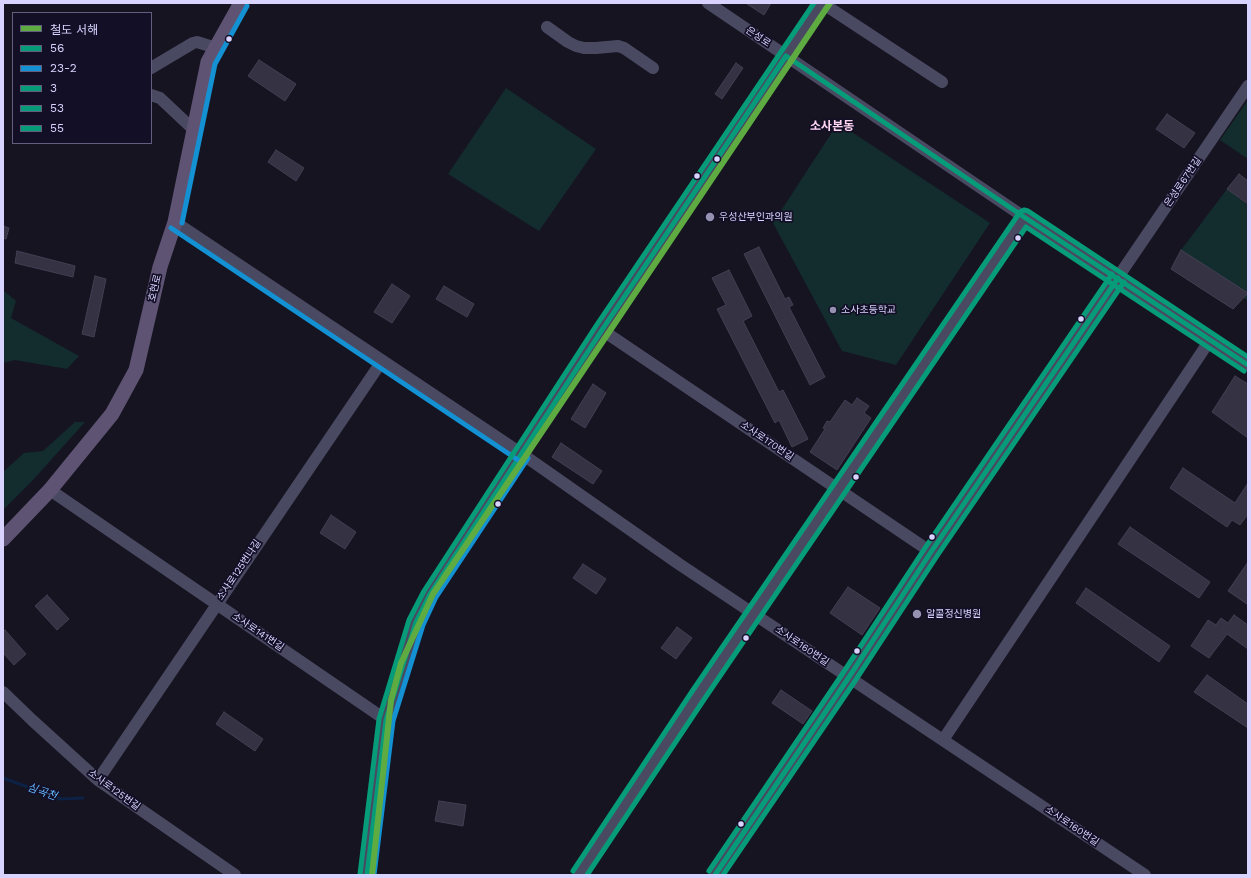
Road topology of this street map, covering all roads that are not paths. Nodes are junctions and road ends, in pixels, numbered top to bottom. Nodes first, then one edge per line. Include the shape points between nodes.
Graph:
1 (708, 3) edge
2 (822, 3) edge
3 (236, 5) edge
4 (547, 27) dead end
5 (216, 48) junction
6 (786, 56) junction
7 (152, 67) edge
8 (652, 68) dead end
9 (942, 82) dead end
10 (1248, 86) edge
11 (152, 95) edge
12 (194, 130) junction
13 (1024, 217) junction
14 (175, 222) junction
15 (1118, 278) junction
16 (602, 330) junction
17 (1210, 340) junction
18 (382, 361) junction
19 (1248, 365) edge
20 (522, 454) junction
21 (839, 489) junction
22 (50, 490) junction
23 (3, 539) edge
24 (931, 552) junction
25 (216, 604) junction
26 (754, 614) junction
27 (849, 677) junction
28 (3, 692) edge
29 (386, 720) junction
30 (943, 740) junction
31 (98, 780) junction
32 (235, 875) edge
33 (367, 875) edge
34 (579, 875) edge
35 (715, 875) edge
36 (1145, 875) edge

1 - 6 street, 은성로
2 - 6 street
2 - 9 street
3 - 5 main road, 호현로
4 - 8 street via 576,46 624,48
5 - 7 street via 205,43 193,42
5 - 12 main road, 호현로 via 208,62
6 - 13 street, 은성로
6 - 16 street
10 - 15 street, 은성로67번길
11 - 12 street via 160,98
12 - 14 main road, 호현로
13 - 15 street, 은성로
13 - 21 street
14 - 18 street, 소사로160번길
14 - 22 main road, 호현로 via 160,267 136,370 112,414
15 - 17 street, 은성로
15 - 24 street, 은성로67번길
16 - 20 street
16 - 21 street, 소사로170번길
17 - 19 street, 은성로
17 - 30 street
18 - 20 street, 소사로160번길
18 - 25 street, 소사로125번나길
20 - 26 street, 소사로160번길
20 - 29 street via 430,594 416,622
21 - 24 street, 소사로170번길
21 - 26 street
22 - 23 main road, 호현로
22 - 25 street, 소사로141번길
24 - 27 street, 은성로67번길
25 - 29 street, 소사로141번길
25 - 31 street, 소사로125번나길
26 - 27 street, 소사로160번길
26 - 34 street
27 - 30 street, 소사로160번길
27 - 35 street, 은성로67번길
28 - 31 street, 소사로125번길
29 - 33 street
30 - 36 street, 소사로160번길
31 - 32 street, 소사로125번길

